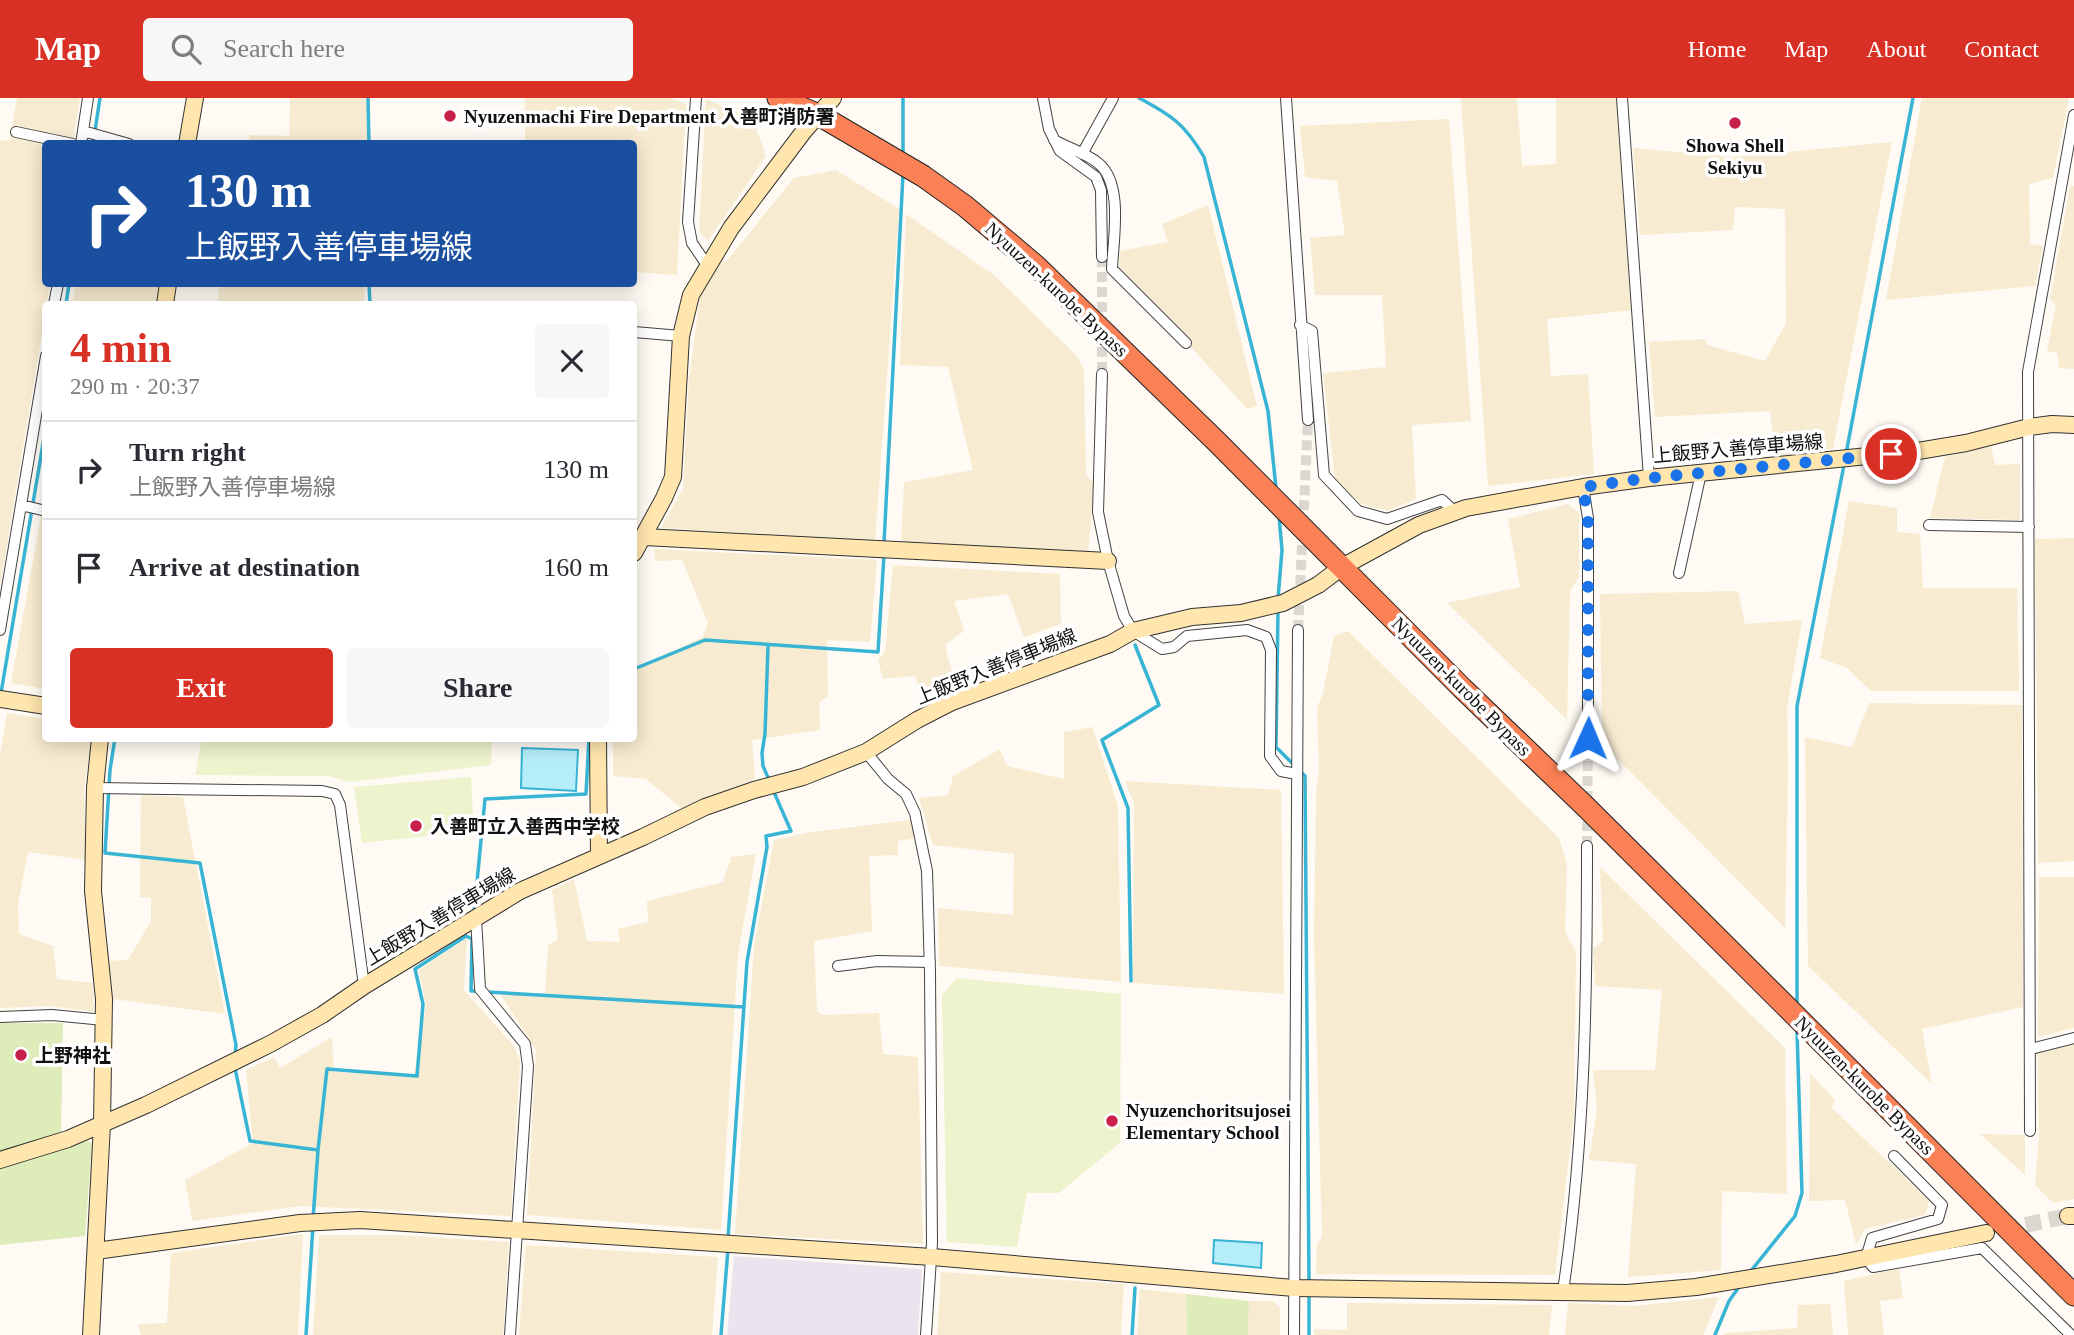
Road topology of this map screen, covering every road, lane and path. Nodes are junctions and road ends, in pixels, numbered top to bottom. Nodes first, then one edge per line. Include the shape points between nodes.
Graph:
1 (88, 98) edge
2 (195, 98) edge
3 (696, 98) edge
4 (778, 98) edge
5 (803, 98) edge
6 (832, 98) edge
7 (1043, 98) edge
8 (1113, 98) edge
9 (1286, 98) edge
10 (1622, 98) edge
11 (819, 115) junction
12 (2074, 116) edge
13 (83, 131) junction
14 (16, 132) dead end
15 (53, 140) edge
16 (82, 140) edge
17 (115, 140) edge
18 (188, 140) edge
19 (1054, 140) junction
20 (1082, 154) junction
21 (1102, 257) tunnel mouth
22 (707, 265) junction
23 (1300, 325) junction
24 (637, 332) edge
25 (681, 336) junction
26 (1186, 343) dead end
27 (1102, 374) tunnel mouth
28 (42, 380) edge
29 (1308, 420) tunnel mouth
30 (2074, 425) edge
31 (2029, 427) junction
32 (1701, 473) junction
33 (1649, 478) junction
34 (1583, 487) junction
35 (21, 505) junction
36 (42, 510) edge
37 (1455, 512) junction
38 (1929, 525) dead end
39 (2029, 527) junction
40 (644, 537) junction
41 (637, 548) edge
42 (1108, 561) junction
43 (1342, 567) junction
44 (1679, 573) dead end
45 (0, 629) edge
46 (1298, 630) tunnel mouth
47 (1133, 631) junction
48 (0, 699) edge
49 (42, 705) edge
50 (1588, 738) tunnel mouth
51 (100, 742) edge
52 (598, 742) edge
53 (866, 752) junction
54 (1297, 774) junction
55 (95, 788) junction
56 (1587, 846) tunnel mouth
57 (599, 856) junction
58 (476, 918) junction
59 (930, 962) junction
60 (838, 966) dead end
61 (364, 986) junction
62 (0, 1017) edge
63 (104, 1020) junction
64 (2074, 1038) edge
65 (2031, 1049) junction
66 (102, 1124) junction
67 (2030, 1131) dead end
68 (1894, 1156) dead end
69 (0, 1160) edge
70 (516, 1230) junction
71 (1986, 1233) tunnel mouth
72 (96, 1251) junction
73 (932, 1257) junction
74 (1866, 1258) junction
75 (1294, 1288) junction
76 (1563, 1292) junction
77 (2074, 1295) edge
78 (91, 1335) edge
79 (510, 1335) edge
80 (926, 1335) edge
81 (1294, 1335) edge
82 (2071, 1335) edge

1 - 13 street
2 - 18 street
3 - 22 street via 688,222 692,243
4 - 11 highway
5 - 11 highway
6 - 11 street
7 - 19 street
8 - 20 street
9 - 23 street
10 - 33 street
11 - 22 street
11 - 43 highway, Nyuuzen-kurobe Bypass via 923,176 988,224
12 - 31 street via 2028,372
13 - 16 street
13 - 17 street
14 - 15 street
19 - 20 street
19 - 21 street via 1060,151 1096,177 1101,190
20 - 26 street via 1109,175 1115,194 1112,269
22 - 25 street via 691,295
23 - 29 street
23 - 37 street via 1312,331 1324,475 1357,511 1387,519 1442,500
24 - 25 street
25 - 40 street via 673,477
27 - 42 street via 1098,512
28 - 35 street
30 - 31 street, 上飯野入善停車場線
31 - 32 street, 上飯野入善停車場線 via 1918,451
31 - 39 street
32 - 33 street, 上飯野入善停車場線
32 - 44 street
33 - 34 street, 上飯野入善停車場線
34 - 37 street, 上飯野入善停車場線
34 - 50 street via 1588,518
35 - 36 street
35 - 45 street
37 - 43 street, 上飯野入善停車場線 via 1419,525
38 - 39 street
39 - 65 street
40 - 41 street
40 - 42 street
42 - 47 street via 1124,617
43 - 47 street, 上飯野入善停車場線 via 1283,603
43 - 77 highway, Nyuuzen-kurobe Bypass
46 - 54 street
47 - 53 street, 上飯野入善停車場線 via 1097,649 952,702
47 - 54 street via 1162,649 1174,647 1187,636 1247,630 1266,637 1271,650 1270,756 1281,771
48 - 49 street
51 - 55 street
52 - 57 street
53 - 57 street, 上飯野入善停車場線 via 705,807
53 - 59 street via 906,794 915,813 927,871
54 - 75 street
55 - 61 street via 335,794
55 - 63 street via 93,891
56 - 76 street via 1582,1113
57 - 58 street, 上飯野入善停車場線 via 520,891
58 - 61 street, 上飯野入善停車場線
58 - 70 street via 480,989 525,1044 528,1066
59 - 60 street
59 - 73 street
61 - 66 street, 上飯野入善停車場線 via 270,1044
62 - 63 street
63 - 66 street
64 - 65 street
65 - 67 street
66 - 69 street, 上飯野入善停車場線
66 - 72 street
68 - 74 street via 1942,1205 1938,1219 1872,1238
70 - 72 street via 360,1220 300,1223
70 - 73 street
70 - 79 street
71 - 74 street
72 - 78 street
73 - 75 street
73 - 80 street
74 - 76 street via 1696,1287
74 - 82 street via 1873,1267 1982,1248
75 - 76 street
75 - 81 street

